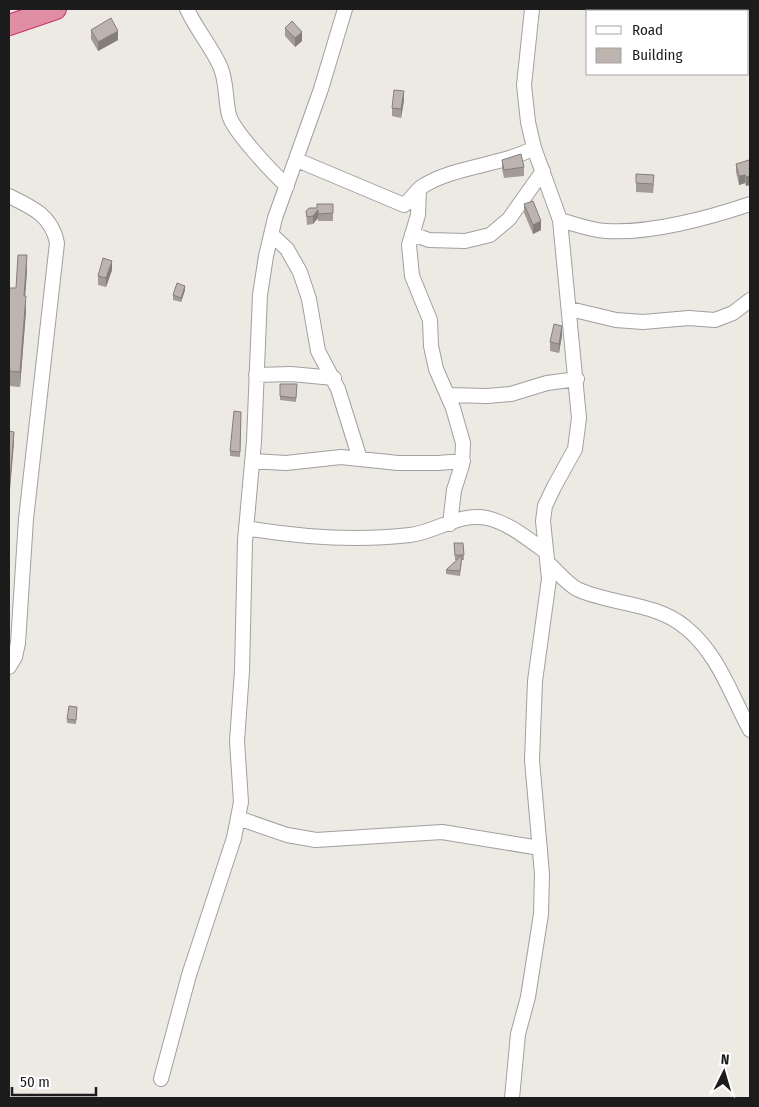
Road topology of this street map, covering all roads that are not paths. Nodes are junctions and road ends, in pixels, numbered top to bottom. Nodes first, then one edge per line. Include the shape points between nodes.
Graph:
1 (56, 9) edge
2 (187, 9) edge
3 (345, 9) edge
4 (532, 9) edge
5 (9, 25) edge
6 (534, 148) junction
7 (297, 160) junction
8 (543, 170) junction
9 (287, 186) junction
10 (419, 189) junction
11 (9, 196) edge
12 (750, 204) edge
13 (560, 220) junction
14 (271, 234) junction
15 (412, 234) junction
16 (750, 300) edge
17 (570, 309) junction
18 (256, 375) junction
19 (334, 378) junction
20 (577, 379) junction
21 (448, 394) junction
22 (360, 459) junction
23 (252, 460) junction
24 (463, 460) junction
25 (450, 524) junction
26 (246, 528) junction
27 (547, 557) junction
28 (9, 667) edge
29 (750, 730) edge
30 (238, 818) junction
31 (540, 848) junction
32 (161, 1079) dead end
33 (512, 1098) edge

1 - 5 highway
2 - 9 street via 220,66 233,127
3 - 7 street
4 - 6 street via 524,85
6 - 8 street
6 - 10 street via 432,181
7 - 9 street
7 - 10 street via 404,205
8 - 13 street
8 - 15 street via 509,219 490,235 465,241 429,240
9 - 14 street
10 - 15 street via 418,215
11 - 28 street via 47,218 57,243 27,510 18,643
12 - 13 street via 696,221 630,231 605,232
13 - 17 street
14 - 18 street via 260,295
14 - 19 street via 287,249 300,272 312,313 318,351
15 - 21 street via 412,276 430,320 436,369
16 - 17 street via 733,313 715,320 616,320
17 - 20 street
18 - 19 street
18 - 23 street
19 - 22 street
20 - 21 street via 547,382 511,394
20 - 27 street via 579,418 575,449 545,506 543,522
21 - 24 street via 463,443
22 - 23 street via 328,457 286,463
22 - 24 street via 417,463
23 - 26 street
24 - 25 street via 454,490
25 - 26 street via 412,535 383,537 313,537
25 - 27 street via 466,516 487,518 517,531
26 - 30 street via 237,741
27 - 29 street via 576,588 636,605 684,626 716,663
27 - 31 street via 549,580 532,728
30 - 31 street via 287,835 316,840 442,832
30 - 32 street via 211,913 189,975
31 - 33 street via 542,914 528,997 518,1034

